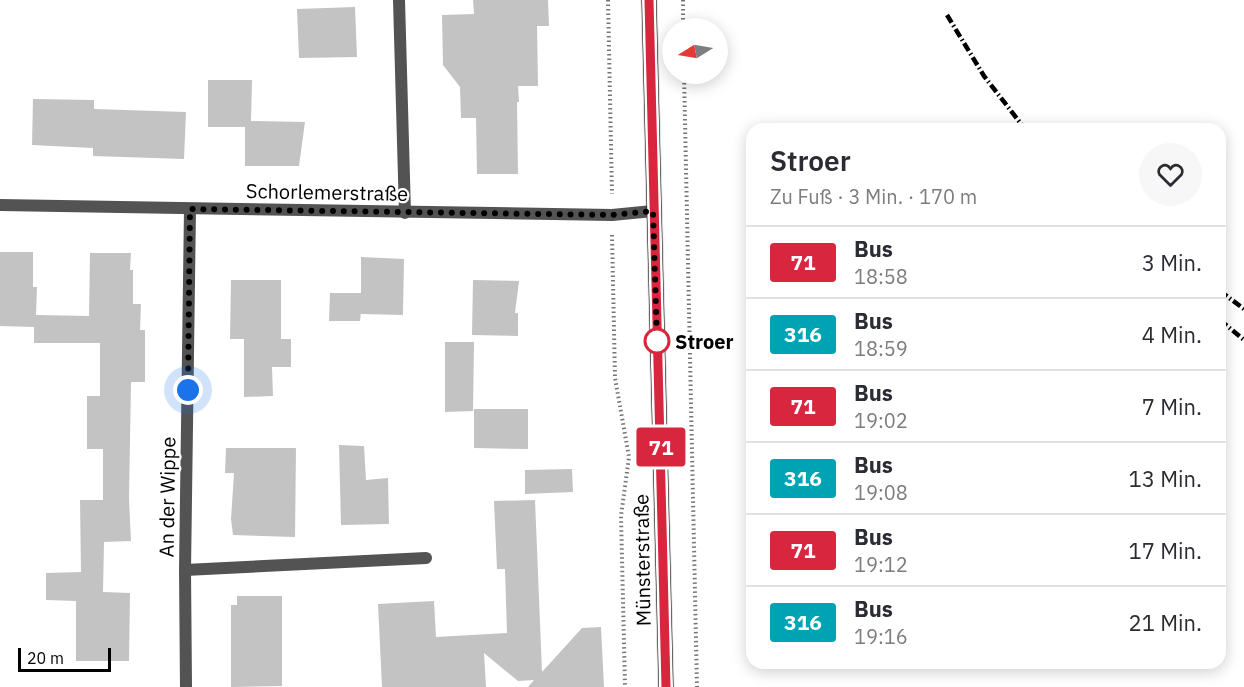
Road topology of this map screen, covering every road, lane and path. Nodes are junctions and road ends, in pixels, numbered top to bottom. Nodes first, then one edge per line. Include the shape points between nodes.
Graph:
1 (399, 0) edge
2 (608, 0) edge
3 (649, 0) edge
4 (683, 0) edge
5 (683, 18) edge
6 (684, 84) edge
7 (0, 205) edge
8 (190, 209) junction
9 (653, 211) junction
10 (405, 213) junction
11 (612, 215) junction
12 (426, 558) dead end
13 (186, 570) junction
14 (186, 687) edge
15 (625, 687) edge
16 (666, 687) edge
17 (697, 687) edge

1 - 10 street
2 - 11 path
3 - 9 main road, Münsterstraße
4 - 5 path
6 - 17 path
7 - 8 street, Schorlemerstraße
8 - 10 street, Schorlemerstraße
8 - 13 street, An der Wippe
9 - 11 street, Schorlemerstraße
9 - 16 main road, Münsterstraße
10 - 11 street, Schorlemerstraße
11 - 15 path via 615,378 629,457 621,516
12 - 13 street, An der Wippe
13 - 14 street, An der Wippe

